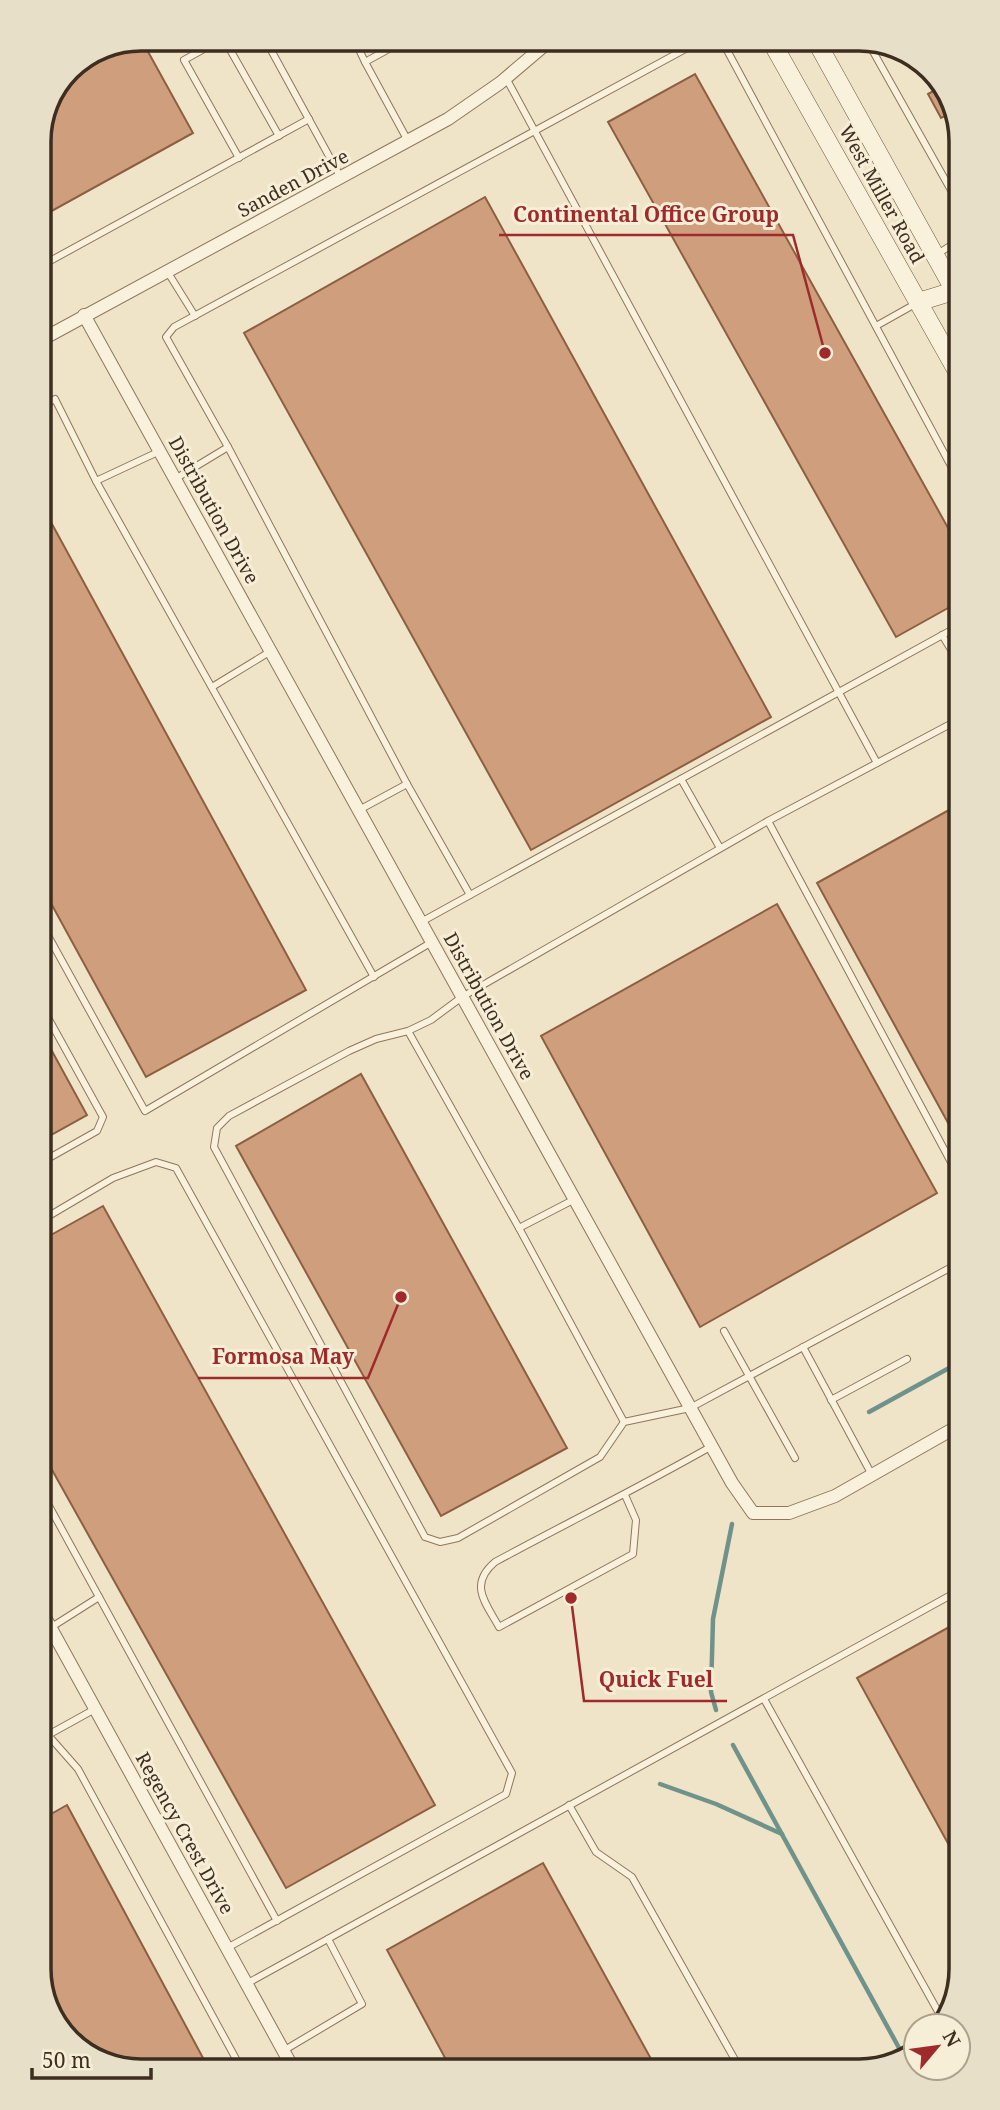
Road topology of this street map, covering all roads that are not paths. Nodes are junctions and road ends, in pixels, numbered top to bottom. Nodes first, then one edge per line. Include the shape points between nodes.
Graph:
1 (200, 51) edge
2 (231, 51) edge
3 (272, 51) edge
4 (360, 51) edge
5 (385, 51) edge
6 (538, 51) edge
7 (682, 51) edge
8 (728, 51) edge
9 (777, 51) edge
10 (822, 51) edge
11 (873, 52) edge
12 (365, 62) junction
13 (506, 78) junction
14 (309, 119) junction
15 (535, 131) junction
16 (279, 135) junction
17 (408, 141) junction
18 (239, 158) junction
19 (342, 178) junction
20 (949, 187) edge
21 (949, 246) edge
22 (934, 256) junction
23 (51, 260) edge
24 (167, 271) junction
25 (949, 281) edge
26 (949, 294) edge
27 (918, 302) junction
28 (85, 315) junction
29 (195, 316) junction
30 (876, 326) junction
31 (51, 334) edge
32 (949, 357) edge
33 (51, 402) edge
34 (228, 447) junction
35 (160, 451) junction
36 (949, 462) edge
37 (175, 479) junction
38 (96, 481) junction
39 (949, 631) edge
40 (942, 635) junction
41 (949, 646) edge
42 (271, 651) junction
43 (212, 687) junction
44 (838, 692) junction
45 (949, 725) edge
46 (877, 763) junction
47 (681, 779) junction
48 (407, 784) junction
49 (359, 810) junction
50 (768, 821) junction
51 (720, 848) junction
52 (470, 895) junction
53 (421, 922) junction
54 (51, 941) edge
55 (432, 942) junction
56 (374, 977) junction
57 (462, 997) junction
58 (51, 1023) edge
59 (408, 1031) junction
60 (51, 1157) edge
61 (949, 1158) edge
62 (575, 1199) junction
63 (51, 1215) edge
64 (519, 1228) junction
65 (949, 1268) edge
66 (724, 1331) dead end
67 (803, 1347) junction
68 (907, 1359) dead end
69 (749, 1376) junction
70 (831, 1400) junction
71 (690, 1408) junction
72 (624, 1422) junction
73 (949, 1430) edge
74 (712, 1446) junction
75 (795, 1458) dead end
76 (872, 1475) junction
77 (625, 1495) junction
78 (51, 1510) edge
79 (949, 1596) edge
80 (99, 1597) junction
81 (51, 1627) edge
82 (51, 1630) edge
83 (764, 1699) junction
84 (95, 1709) junction
85 (51, 1734) edge
86 (51, 1743) edge
87 (569, 1805) junction
88 (277, 1921) junction
89 (328, 1939) junction
90 (227, 1948) junction
91 (246, 1984) junction
92 (938, 2012) edge
93 (283, 2051) junction
94 (236, 2059) edge
95 (288, 2059) edge
96 (734, 2059) edge

1 - 18 lane via 184,60
2 - 16 lane
3 - 14 lane
4 - 12 lane
5 - 12 lane
6 - 13 street, Sanden Drive
7 - 15 lane
8 - 30 lane
9 - 27 main road, West Miller Road
10 - 22 main road, West Miller Road
11 - 20 lane
12 - 17 lane
13 - 15 lane
13 - 17 street, Sanden Drive
14 - 16 lane
14 - 19 lane
15 - 29 lane
15 - 44 lane
16 - 18 lane
17 - 19 street, Sanden Drive
18 - 23 lane
19 - 24 street, Sanden Drive
21 - 22 lane
22 - 25 main road, West Miller Road
24 - 28 street, Sanden Drive
24 - 29 lane
26 - 27 main road
27 - 30 lane
27 - 32 main road, West Miller Road
28 - 31 street, Sanden Drive
28 - 35 street, Distribution Drive
29 - 34 lane via 166,337
30 - 36 lane
33 - 38 lane via 55,400
34 - 37 lane
34 - 48 lane
35 - 37 street, Distribution Drive
35 - 38 lane
37 - 42 street, Distribution Drive
38 - 43 lane
39 - 40 lane
40 - 41 lane
40 - 44 lane
42 - 43 lane
42 - 49 street, Distribution Drive
43 - 56 lane
44 - 46 lane
44 - 47 lane
45 - 46 lane
46 - 50 lane
47 - 51 lane
47 - 52 lane
48 - 49 lane
48 - 52 lane
49 - 53 street, Distribution Drive
50 - 51 lane
50 - 61 lane
51 - 57 lane
52 - 53 lane
53 - 55 street, Distribution Drive
54 - 56 lane via 145,1111
55 - 56 lane
55 - 57 street, Distribution Drive
57 - 59 lane
57 - 62 street, Distribution Drive
58 - 60 lane via 103,1117 97,1131
59 - 64 lane
59 - 72 lane via 349,1051 229,1116 217,1128 214,1147 425,1537 440,1542 458,1538 588,1464 600,1457
62 - 64 lane
62 - 71 street, Distribution Drive
63 - 88 lane via 113,1178 156,1162 176,1168 512,1773 506,1794
64 - 72 lane
65 - 67 lane
66 - 69 lane
67 - 69 lane
67 - 70 lane
68 - 70 lane
69 - 71 lane
69 - 75 lane
70 - 76 lane
71 - 72 lane
71 - 74 street, Distribution Drive
73 - 76 street, Distribution Drive
74 - 76 street, Distribution Drive via 753,1513 789,1513 835,1496
74 - 77 lane
77 - 77 lane via 487,1568 480,1585 482,1595 499,1627 633,1554 636,1520
78 - 80 lane
79 - 83 lane
80 - 81 lane
80 - 88 lane
82 - 84 street, Regency Crest Drive
83 - 87 lane
83 - 92 lane
84 - 85 lane
84 - 90 street, Regency Crest Drive
86 - 94 lane via 78,1769
87 - 89 lane
87 - 96 lane via 596,1852 632,1877
88 - 90 lane
89 - 91 lane
89 - 93 lane via 362,2004
90 - 91 street, Regency Crest Drive
91 - 93 street, Regency Crest Drive
93 - 95 street, Regency Crest Drive

